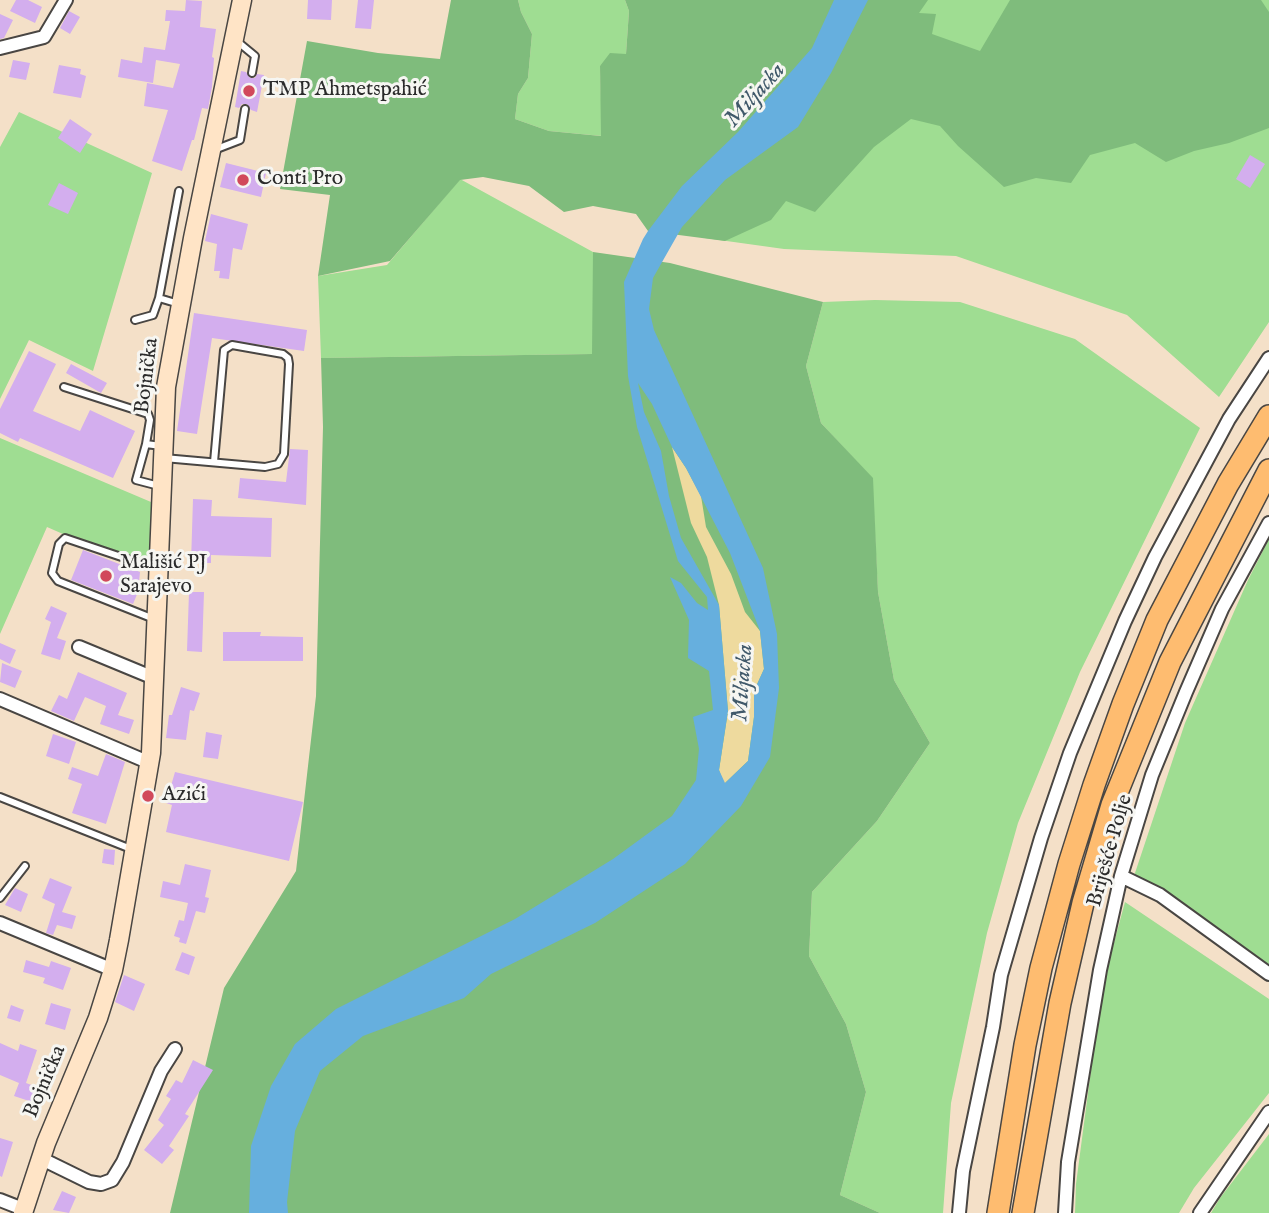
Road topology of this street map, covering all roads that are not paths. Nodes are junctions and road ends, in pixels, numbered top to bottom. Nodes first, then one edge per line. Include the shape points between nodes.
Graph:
1 (66, 0) edge
2 (242, 0) edge
3 (235, 40) junction
4 (0, 48) edge
5 (252, 73) dead end
6 (245, 109) dead end
7 (212, 150) junction
8 (179, 191) dead end
9 (159, 298) junction
10 (181, 305) junction
11 (135, 320) dead end
12 (1269, 358) edge
13 (64, 387) dead end
14 (1269, 416) edge
15 (157, 449) junction
16 (215, 462) junction
17 (1269, 470) edge
18 (161, 487) junction
19 (1269, 523) edge
20 (158, 570) junction
21 (156, 620) junction
22 (79, 647) dead end
23 (154, 678) junction
24 (0, 699) edge
25 (150, 763) junction
26 (0, 797) edge
27 (133, 850) junction
28 (25, 866) dead end
29 (1122, 876) junction
30 (0, 898) edge
31 (0, 923) edge
32 (113, 970) junction
33 (1269, 974) edge
34 (174, 1049) dead end
35 (1269, 1112) edge
36 (40, 1158) junction
37 (0, 1200) edge
38 (23, 1211) edge
39 (959, 1213) edge
40 (998, 1213) edge
41 (1023, 1213) edge
42 (1065, 1213) edge
43 (1200, 1213) edge

1 - 4 street via 44,37
2 - 3 main road, Bojnička
3 - 5 lane via 255,56
3 - 7 main road, Bojnička
6 - 7 lane via 240,140
7 - 10 main road, Bojnička
8 - 9 lane
9 - 10 lane
9 - 11 lane via 153,315
10 - 15 main road, Bojnička
12 - 39 street via 1229,419 1155,557 1070,752 1001,975
13 - 15 lane via 148,414
14 - 40 highway via 1157,620 1094,785 1041,968
15 - 16 lane
15 - 18 main road, Bojnička
15 - 18 lane via 136,480
16 - 16 lane via 265,467 282,459 289,365 283,354 232,345 224,350
17 - 41 highway via 1170,662 1112,805 1060,1003
18 - 20 main road, Bojnička
19 - 29 street, Briješće Polje via 1222,609 1186,692 1152,775
20 - 21 main road, Bojnička
20 - 21 lane via 65,538 59,544 52,573 58,581
21 - 23 main road, Bojnička
22 - 23 street
23 - 25 main road, Bojnička
24 - 25 street
25 - 27 main road, Bojnička
26 - 27 lane
27 - 32 main road, Bojnička
28 - 30 lane
29 - 33 street via 1160,895
29 - 42 street, Briješće Polje via 1100,970
31 - 32 street
32 - 36 main road, Bojnička
34 - 36 street via 112,1180 89,1182
35 - 43 street
36 - 38 main road, Bojnička
37 - 38 street

